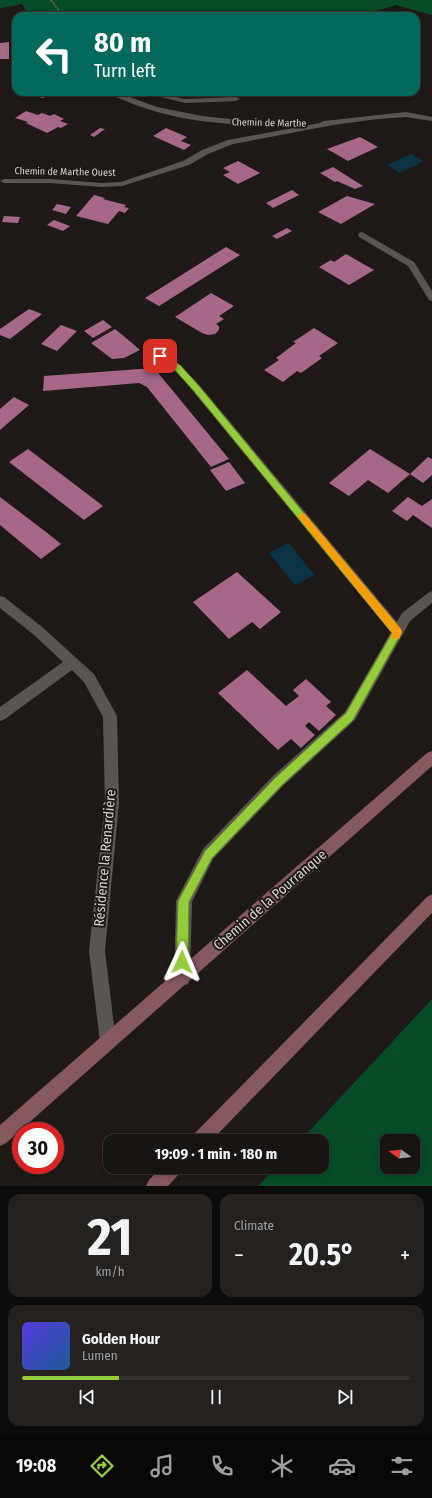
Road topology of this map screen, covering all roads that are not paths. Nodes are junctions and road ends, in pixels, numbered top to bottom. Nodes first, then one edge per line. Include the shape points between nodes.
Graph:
1 (121, 96) edge
2 (163, 96) edge
3 (236, 99) dead end
4 (432, 120) edge
5 (331, 123) junction
6 (2, 181) edge
7 (362, 235) dead end
8 (432, 298) edge
9 (150, 347) dead end
10 (432, 596) edge
11 (0, 601) edge
12 (398, 632) junction
13 (72, 663) junction
14 (0, 716) edge
15 (432, 757) edge
16 (432, 902) edge
17 (182, 978) junction
18 (108, 1042) junction
19 (206, 1134) edge
20 (0, 1137) edge
21 (167, 1174) edge
22 (155, 1186) edge

1 - 5 street, Chemin de Marthe via 178,116 212,121
2 - 3 street via 185,101
4 - 5 street, Chemin de Marthe via 427,117 393,115
5 - 6 street, Chemin de Marthe Ouest via 231,142 186,163 122,184
7 - 8 street via 410,264
9 - 12 street via 177,367 196,388
10 - 12 street via 406,616
11 - 13 street, Résidence la Renardière via 38,631
12 - 17 street via 350,716 278,781 208,854 184,901
13 - 14 street
13 - 18 street, Résidence la Renardière via 90,678 110,716 112,803 97,951
15 - 17 street, Chemin de la Pourranque
16 - 19 street
17 - 18 street, Chemin de la Pourranque
18 - 20 street, Chemin de la Pourranque
21 - 22 street

